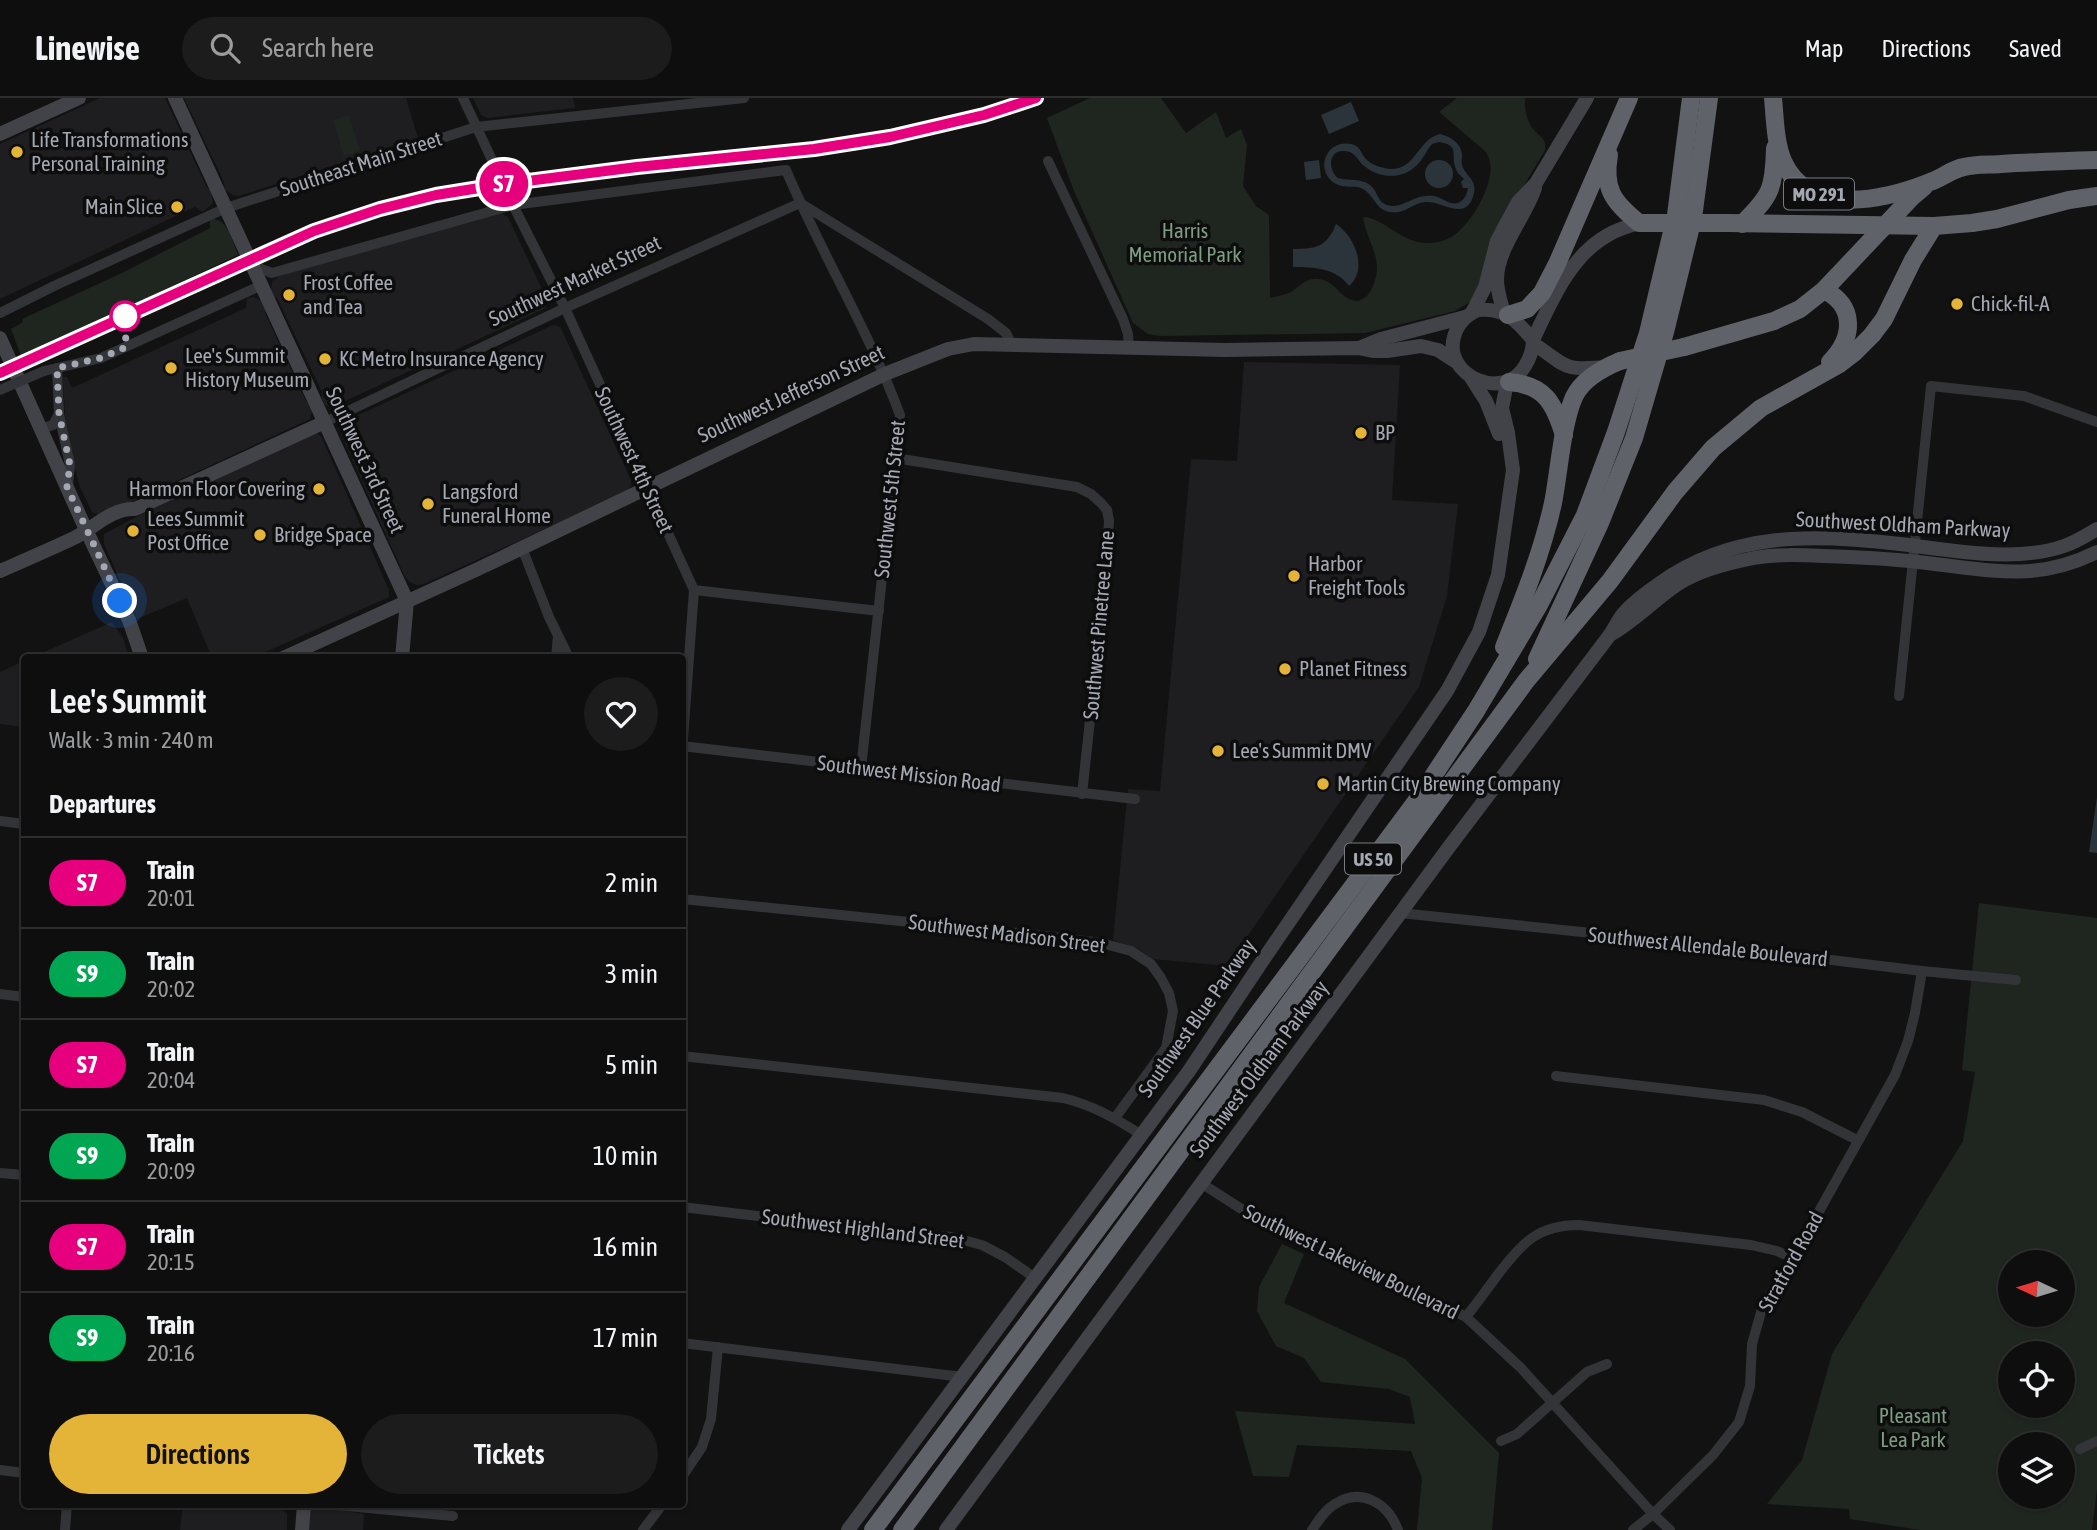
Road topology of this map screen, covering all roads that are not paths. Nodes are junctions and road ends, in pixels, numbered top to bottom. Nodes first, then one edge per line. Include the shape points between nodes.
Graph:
1 (79, 98) edge
2 (175, 98) edge
3 (463, 98) edge
4 (744, 98) edge
5 (1587, 98) edge
6 (1629, 98) edge
7 (1691, 98) edge
8 (1709, 98) edge
9 (1773, 98) edge
10 (476, 127) junction
11 (1776, 127) junction
12 (0, 134) edge
13 (1612, 138) junction
14 (2097, 160) edge
15 (1048, 161) dead end
16 (1536, 183) junction
17 (1930, 183) junction
18 (2097, 196) edge
19 (800, 203) junction
20 (513, 205) junction
21 (226, 208) junction
22 (1644, 223) junction
23 (1735, 224) junction
24 (1886, 226) junction
25 (1934, 226) junction
26 (251, 264) junction
27 (272, 273) junction
28 (1824, 290) junction
29 (263, 291) junction
30 (565, 308) junction
31 (0, 313) edge
32 (1506, 314) junction
33 (1469, 315) junction
34 (0, 338) edge
35 (1533, 342) junction
36 (1012, 345) junction
37 (1129, 348) junction
38 (1358, 348) junction
39 (1455, 361) junction
40 (1613, 364) junction
41 (57, 368) junction
42 (885, 374) junction
43 (1470, 376) junction
44 (1813, 380) junction
45 (1508, 383) junction
46 (0, 390) edge
47 (59, 414) junction
48 (325, 422) junction
49 (2097, 422) edge
50 (41, 429) junction
51 (1565, 436) junction
52 (895, 458) junction
53 (67, 487) junction
54 (647, 488) junction
55 (1509, 494) junction
56 (2097, 529) edge
57 (87, 531) junction
58 (522, 548) junction
59 (2097, 552) edge
60 (1914, 554) junction
61 (0, 571) edge
62 (694, 590) junction
63 (407, 601) junction
64 (878, 611) junction
65 (558, 636) junction
66 (141, 654) edge
67 (292, 654) edge
68 (402, 654) edge
69 (556, 654) edge
70 (567, 654) edge
71 (1526, 681) junction
72 (1899, 696) dead end
73 (686, 703) edge
74 (1476, 711) junction
75 (686, 746) edge
76 (861, 768) junction
77 (1082, 794) junction
78 (1135, 799) dead end
79 (0, 821) edge
80 (21, 824) edge
81 (686, 899) edge
82 (1400, 913) junction
83 (1922, 971) junction
84 (2017, 980) dead end
85 (0, 995) edge
86 (21, 997) edge
87 (686, 1056) edge
88 (1556, 1076) dead end
89 (1115, 1118) junction
90 (1140, 1134) junction
91 (1857, 1140) junction
92 (0, 1173) edge
93 (21, 1175) edge
94 (1200, 1183) junction
95 (686, 1207) edge
96 (1793, 1258) junction
97 (1035, 1278) junction
98 (1466, 1317) junction
99 (686, 1343) edge
100 (718, 1347) junction
101 (1607, 1364) dead end
102 (963, 1377) junction
103 (1553, 1403) junction
104 (1501, 1441) dead end
105 (2097, 1441) edge
106 (2080, 1448) dead end
107 (0, 1470) edge
108 (686, 1470) edge
109 (21, 1473) edge
110 (67, 1508) edge
111 (304, 1508) edge
112 (369, 1508) edge
113 (660, 1508) edge
114 (1653, 1514) junction
115 (453, 1516) dead end
116 (949, 1529) edge
117 (65, 1530) edge
118 (302, 1530) edge
119 (643, 1530) edge
120 (848, 1530) edge
121 (873, 1530) edge
122 (902, 1530) edge
123 (1312, 1530) edge
124 (1398, 1530) edge
125 (1633, 1530) edge
126 (1670, 1530) edge

1 - 12 street
2 - 21 street, Southwest 3rd Street
3 - 10 street, Southwest 4th Street
4 - 10 street, Southeast Main Street
5 - 16 street
6 - 13 highway
7 - 74 highway, US 50 via 1676,215 1616,432 1585,514 1539,605
8 - 71 highway, US 50 via 1693,218 1634,438 1601,523
9 - 11 highway, MO 291
10 - 20 street, Southwest 4th Street
10 - 21 street, Southeast Main Street
11 - 17 highway, MO 291 via 1782,159 1795,180 1828,198 1855,201
11 - 23 highway, MO 291 via 1775,176 1770,191 1765,201
13 - 22 highway via 1607,181 1612,197
13 - 32 highway via 1542,293 1527,309
14 - 17 highway, MO 291 via 1963,167
15 - 37 street via 1123,319
16 - 32 street via 1498,269 1498,291
16 - 33 street via 1518,202 1497,241 1485,287
17 - 24 highway
18 - 25 highway, MO 291 via 1997,219
19 - 20 street, Southwest 5th Street via 786,170
19 - 30 street, Southwest Market Street
19 - 36 street via 988,319 1006,333
19 - 42 street, Southwest 5th Street
20 - 27 street
20 - 30 street, Southwest 4th Street
21 - 26 street, Southwest 3rd Street
21 - 31 street, Southeast Main Street
22 - 23 highway, MO 291, bridge
22 - 35 street via 1607,235 1583,254 1559,288
23 - 24 highway, MO 291
24 - 25 highway, MO 291
24 - 28 highway
25 - 44 highway via 1872,335
26 - 27 street
26 - 29 street, Southwest 3rd Street
27 - 29 street
28 - 40 highway, bridge via 1800,309 1774,321
28 - 44 highway via 1842,303 1848,326 1839,354
29 - 41 street via 101,358
29 - 48 street, Southwest 3rd Street
30 - 48 street, Southwest Market Street
30 - 54 street, Southwest 4th Street
32 - 33 street via 1493,309
32 - 35 street
33 - 38 street, Southwest Jefferson Street
33 - 39 street via 1454,336
34 - 50 street
35 - 40 street via 1566,367
35 - 45 street via 1524,368
36 - 37 street, Southwest Jefferson Street
36 - 42 street, Southwest Jefferson Street via 961,346
37 - 38 street, Southwest Jefferson Street
38 - 39 street, Southwest Jefferson Street via 1388,351 1421,345 1438,349
39 - 43 street
40 - 51 highway via 1575,395
41 - 46 street, bridge
41 - 47 street
42 - 52 street, Southwest 5th Street via 900,415
42 - 54 street, Southwest Jefferson Street
43 - 45 street
43 - 55 street, Southwest Blue Parkway via 1497,425
44 - 71 highway via 1761,408 1713,448
45 - 51 highway via 1530,385 1546,396
45 - 55 street, Southwest Blue Parkway via 1502,408 1513,470
47 - 50 street via 53,425
47 - 53 street via 70,465
48 - 57 street, Southwest Market Street via 135,509 102,519
48 - 63 street, Southwest 3rd Street
49 - 60 street via 2024,396 1931,386
50 - 53 street
51 - 74 highway via 1552,506 1528,588
52 - 64 street, Southwest 5th Street
52 - 77 street, Southwest Pinetree Lane via 1077,487 1107,510 1105,583
53 - 57 street
54 - 58 street, Southwest Jefferson Street
54 - 62 street, Southwest 4th Street
55 - 90 street, Southwest Blue Parkway via 1498,575 1488,607 1447,691 1189,1071
56 - 60 street, Southwest Oldham Parkway via 2064,546 2028,553
57 - 61 street, Southwest Market Street
57 - 66 street
58 - 63 street, Southwest Jefferson Street
58 - 65 street
59 - 60 street, Southwest Oldham Parkway via 2022,573 2001,573
60 - 72 street
60 - 82 street, Southwest Oldham Parkway via 1783,555 1756,550 1681,582 1609,636
62 - 64 street
62 - 73 street, Southwest 4th Street
63 - 67 street, Southwest Jefferson Street
63 - 68 street, Southwest 3rd Street
64 - 76 street, Southwest 5th Street
65 - 69 street
65 - 70 street
71 - 122 highway, US 50
74 - 121 highway, US 50 via 1410,810
75 - 76 street, Southwest Mission Road
76 - 77 street, Southwest Mission Road
77 - 78 street, Southwest Mission Road
79 - 80 street
81 - 89 street, Southwest Madison Street via 1101,943 1131,951 1151,964 1161,978 1173,1012 1167,1048
82 - 83 street, Southwest Allendale Boulevard
82 - 94 street, Southwest Oldham Parkway
83 - 84 street, Southwest Allendale Boulevard
83 - 91 street, Stratford Road via 1908,1041
85 - 86 street
87 - 89 street via 1063,1098
88 - 91 street via 1764,1100 1802,1112
89 - 90 street
90 - 97 street, Southwest Blue Parkway
91 - 96 street, Stratford Road
92 - 93 street
94 - 98 street, Southwest Lakeview Boulevard via 1286,1235
94 - 116 street, Southwest Oldham Parkway
95 - 97 street, Southwest Highland Street via 952,1237 982,1245
96 - 98 street via 1751,1245 1556,1226 1518,1248
96 - 114 street, Stratford Road via 1763,1305 1752,1344 1751,1386 1739,1422 1713,1455
97 - 102 street, Southwest Blue Parkway
98 - 103 street, Southwest Lakeview Boulevard
99 - 100 street
100 - 102 street
100 - 108 street via 711,1419 702,1447
101 - 103 street via 1587,1372
102 - 120 street, Southwest Blue Parkway
103 - 104 street via 1517,1434
103 - 114 street, Southwest Lakeview Boulevard
105 - 106 street
107 - 109 street
110 - 117 street
111 - 118 street
112 - 115 street
113 - 119 street
114 - 125 street, Stratford Road
114 - 126 street, Southwest Lakeview Boulevard
123 - 124 street via 1331,1506 1359,1497 1384,1508

